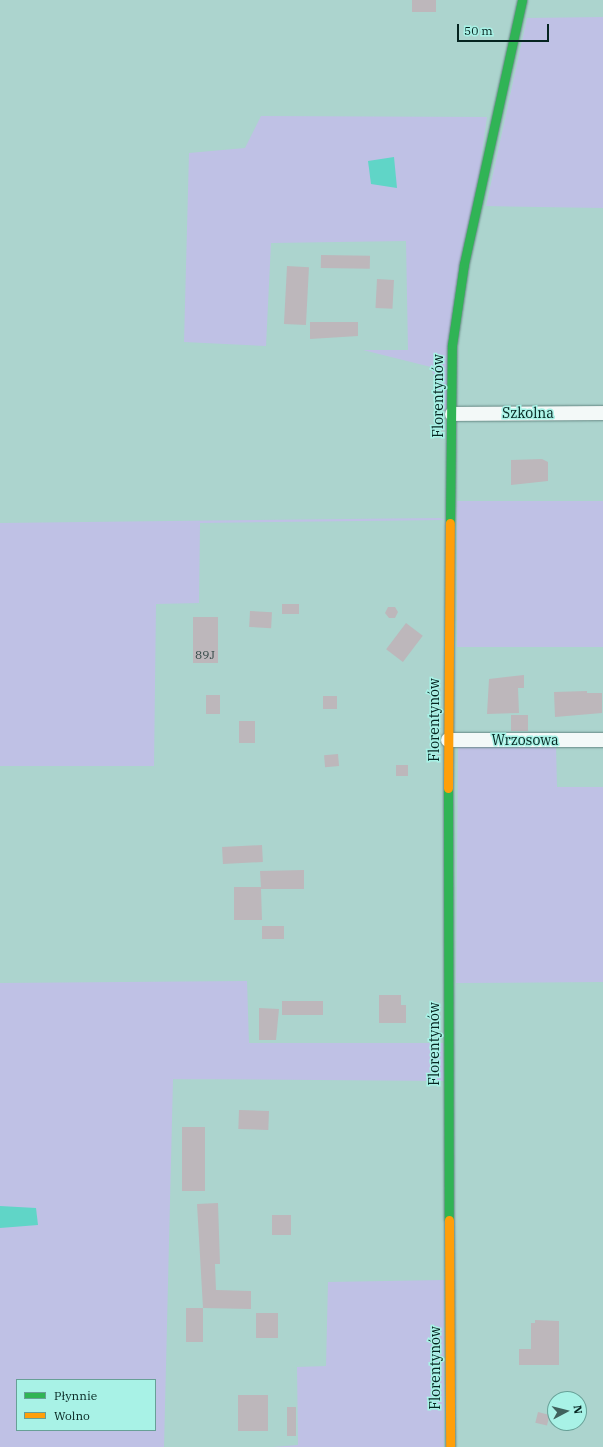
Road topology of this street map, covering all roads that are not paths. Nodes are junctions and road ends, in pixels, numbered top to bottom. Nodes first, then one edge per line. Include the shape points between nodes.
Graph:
1 (522, 0) edge
2 (603, 413) edge
3 (452, 414) junction
4 (448, 740) junction
5 (603, 740) edge
6 (450, 1447) edge

1 - 3 street, Florentynów via 464,264 452,345
2 - 3 street, Szkolna
3 - 4 street, Florentynów
4 - 5 street, Wrzosowa
4 - 6 street, Florentynów

